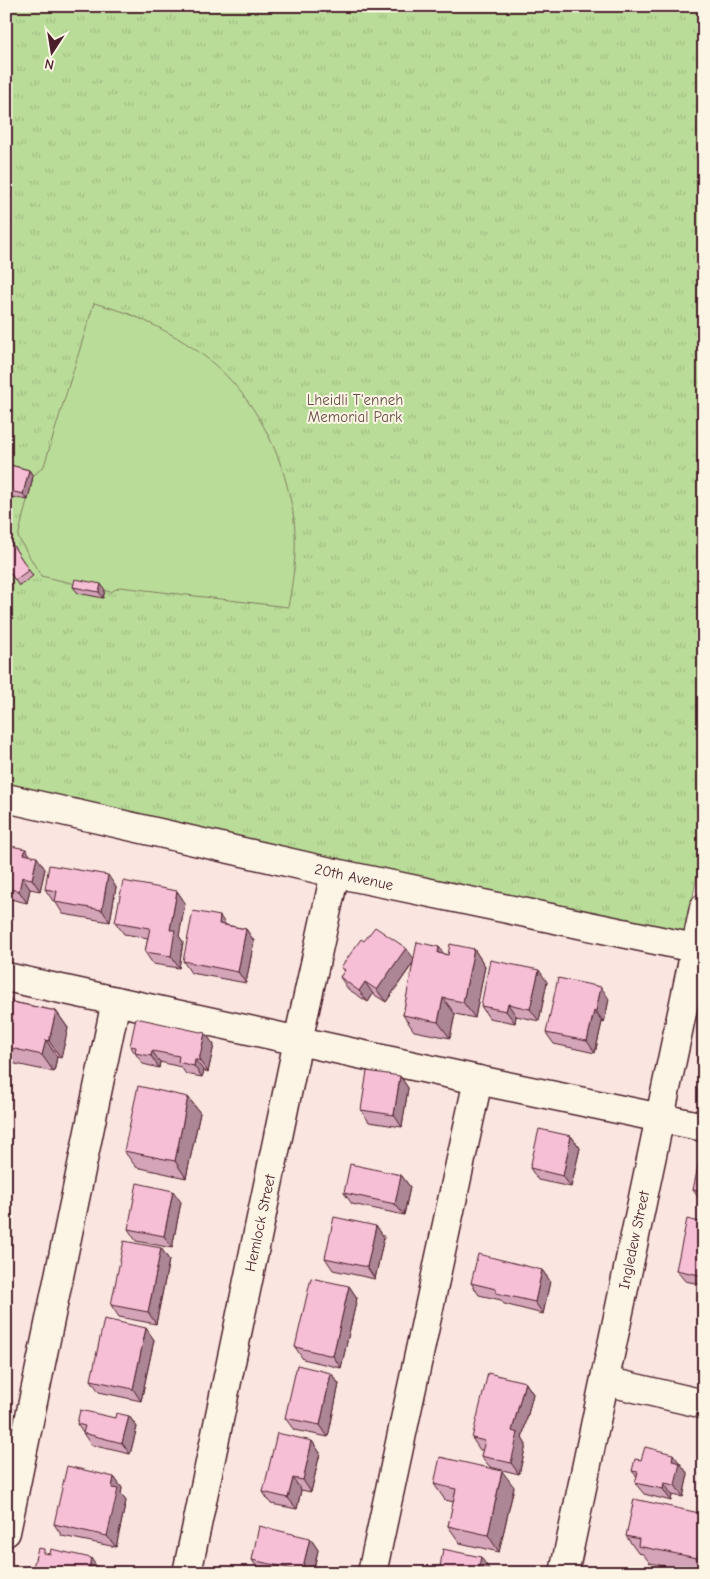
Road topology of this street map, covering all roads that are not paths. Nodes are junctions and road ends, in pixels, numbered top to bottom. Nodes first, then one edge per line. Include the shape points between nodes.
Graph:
1 (6, 798) edge
2 (335, 873) junction
3 (704, 908) edge
4 (700, 949) edge
5 (6, 976) edge
6 (116, 1001) junction
7 (298, 1041) junction
8 (478, 1080) junction
9 (660, 1117) junction
10 (704, 1127) edge
11 (605, 1381) junction
12 (704, 1404) edge
13 (6, 1532) edge
14 (187, 1573) edge
15 (372, 1573) edge
16 (564, 1573) edge

1 - 2 street, 20th Avenue
2 - 4 street, 20th Avenue
2 - 7 street, Hemlock Street
3 - 4 street, Ingledew Street
4 - 9 street, Ingledew Street
5 - 6 street
6 - 7 street
6 - 13 street
7 - 8 street
7 - 14 street, Hemlock Street
8 - 9 street
8 - 15 street
9 - 10 street
9 - 11 street, Ingledew Street
11 - 12 street
11 - 16 street, Ingledew Street

